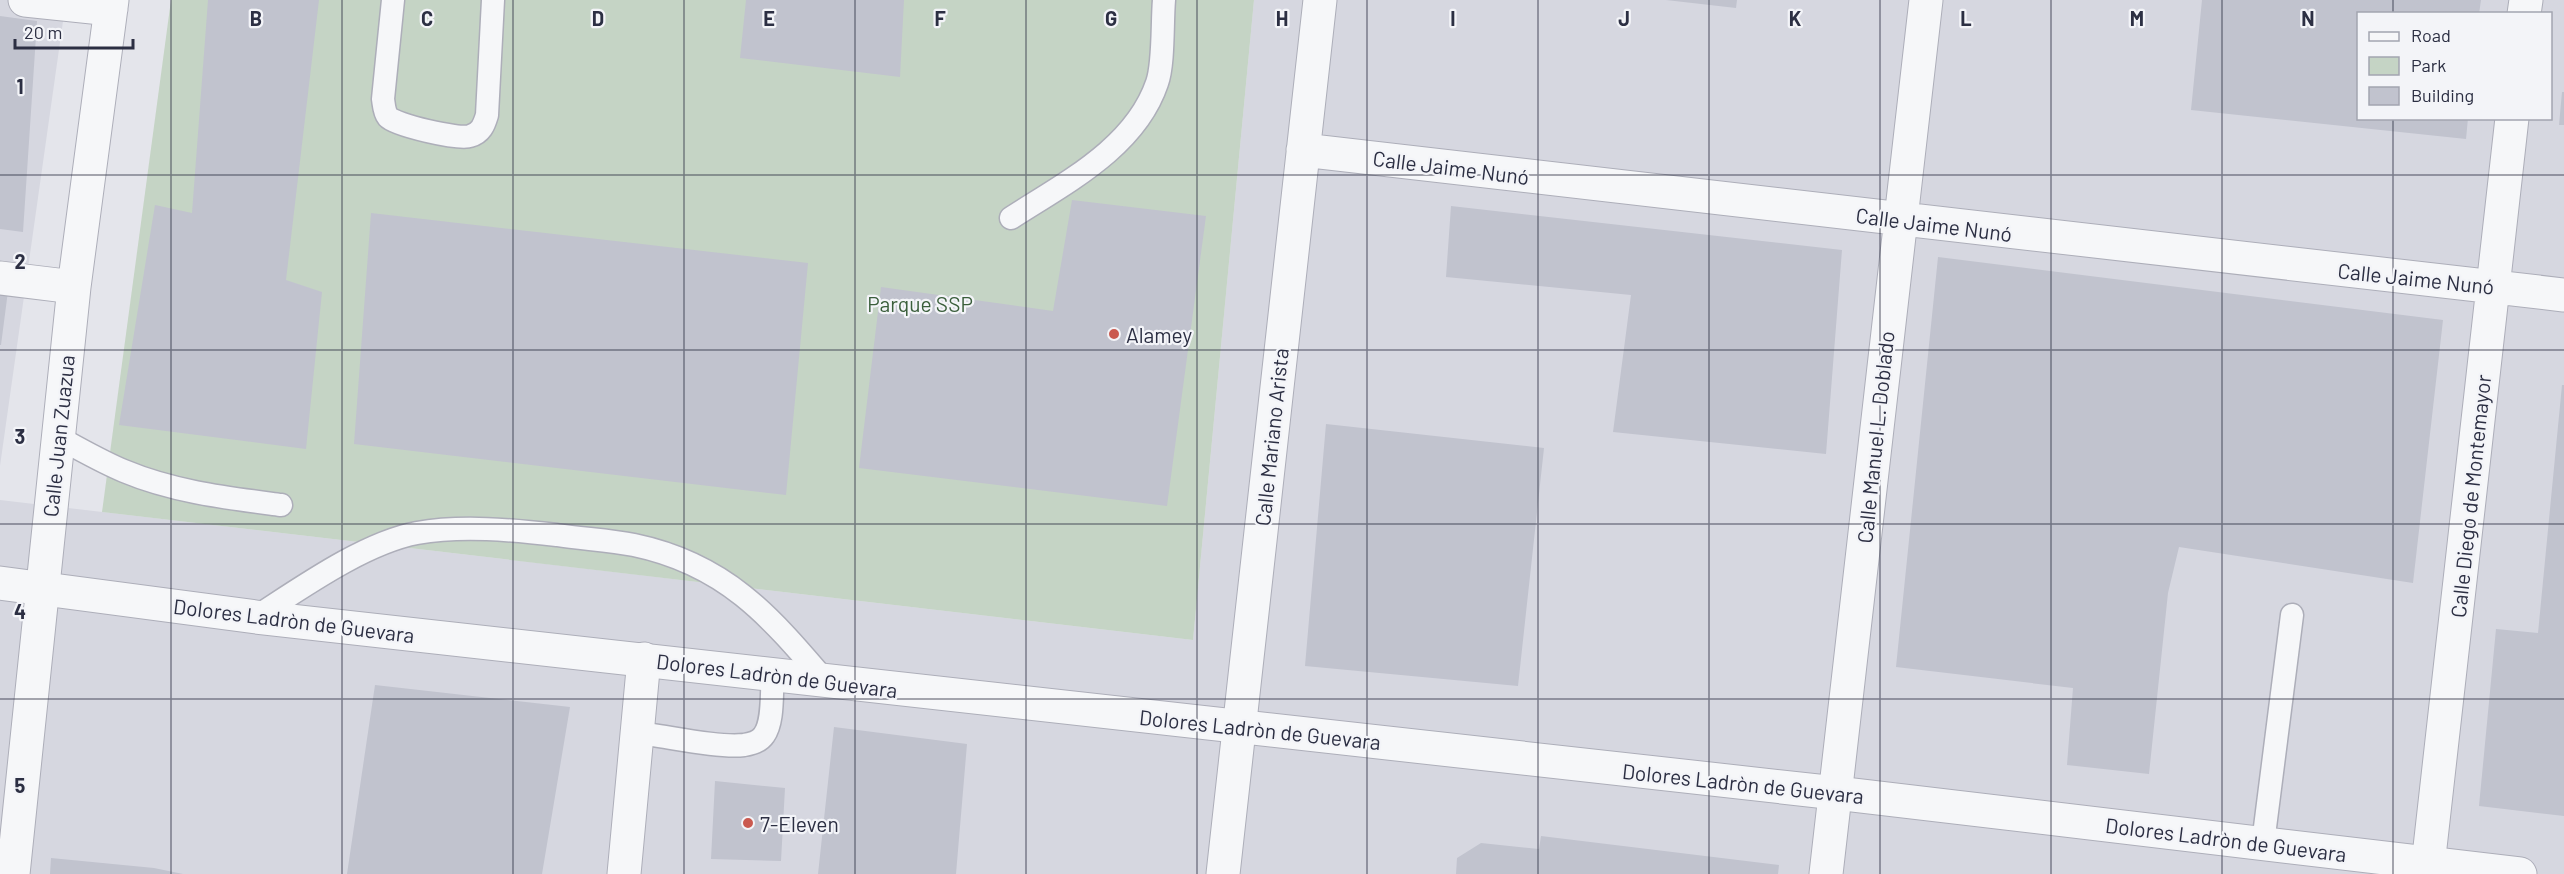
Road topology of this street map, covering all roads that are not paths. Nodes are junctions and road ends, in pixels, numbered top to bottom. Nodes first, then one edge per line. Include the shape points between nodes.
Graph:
1 (25, 0) edge
2 (393, 0) edge
3 (493, 0) edge
4 (1164, 0) edge
5 (1320, 0) edge
6 (1926, 0) edge
7 (112, 4) edge
8 (2512, 120) edge
9 (1303, 150) junction
10 (1011, 218) dead end
11 (1899, 220) junction
12 (0, 278) edge
13 (74, 287) junction
14 (2493, 287) junction
15 (2564, 295) edge
16 (58, 438) junction
17 (281, 505) dead end
18 (0, 584) edge
19 (41, 588) junction
20 (2292, 615) dead end
21 (256, 616) junction
22 (644, 659) junction
23 (773, 675) junction
24 (826, 682) junction
25 (1238, 727) junction
26 (638, 733) junction
27 (1836, 793) junction
28 (2264, 843) junction
29 (2428, 868) edge
30 (13, 874) edge
31 (624, 874) edge
32 (1223, 874) edge
33 (1826, 874) edge
34 (2520, 874) edge

1 - 7 street
2 - 3 lane via 385,110 396,124 465,137 478,133 487,115
4 - 10 lane via 1158,81 1146,108 1097,162
5 - 9 street, Calle Mariano Arista
6 - 11 street, Calle Manuel L. Doblado
7 - 13 street, Calle Juan Zuazua
8 - 14 street, Calle Diego de Montemayor
9 - 11 street, Calle Jaime Nunó
9 - 25 street, Calle Mariano Arista
11 - 14 street, Calle Jaime Nunó
11 - 27 street, Calle Manuel L. Doblado
12 - 13 street
13 - 16 street, Calle Juan Zuazua
14 - 15 street, Calle Jaime Nunó
14 - 29 street, Calle Diego de Montemayor
16 - 17 lane via 153,482
16 - 19 street, Calle Juan Zuazua
18 - 19 street, Dolores Ladròn de Guevara
19 - 21 street, Dolores Ladròn de Guevara
19 - 30 street, Calle Juan Zuazua
20 - 28 lane
21 - 22 street, Dolores Ladròn de Guevara
21 - 24 lane via 357,555 416,534 475,529 532,532 634,545 705,569 758,605
22 - 23 street, Dolores Ladròn de Guevara
22 - 26 street
23 - 24 street, Dolores Ladròn de Guevara
23 - 26 lane via 768,725 756,742 735,744
24 - 25 street, Dolores Ladròn de Guevara
25 - 27 street, Dolores Ladròn de Guevara
25 - 32 street, Calle Mariano Arista
26 - 31 street
27 - 28 street, Dolores Ladròn de Guevara
27 - 33 street, Calle Manuel L. Doblado
28 - 29 street, Dolores Ladròn de Guevara
29 - 34 street, Dolores Ladròn de Guevara

